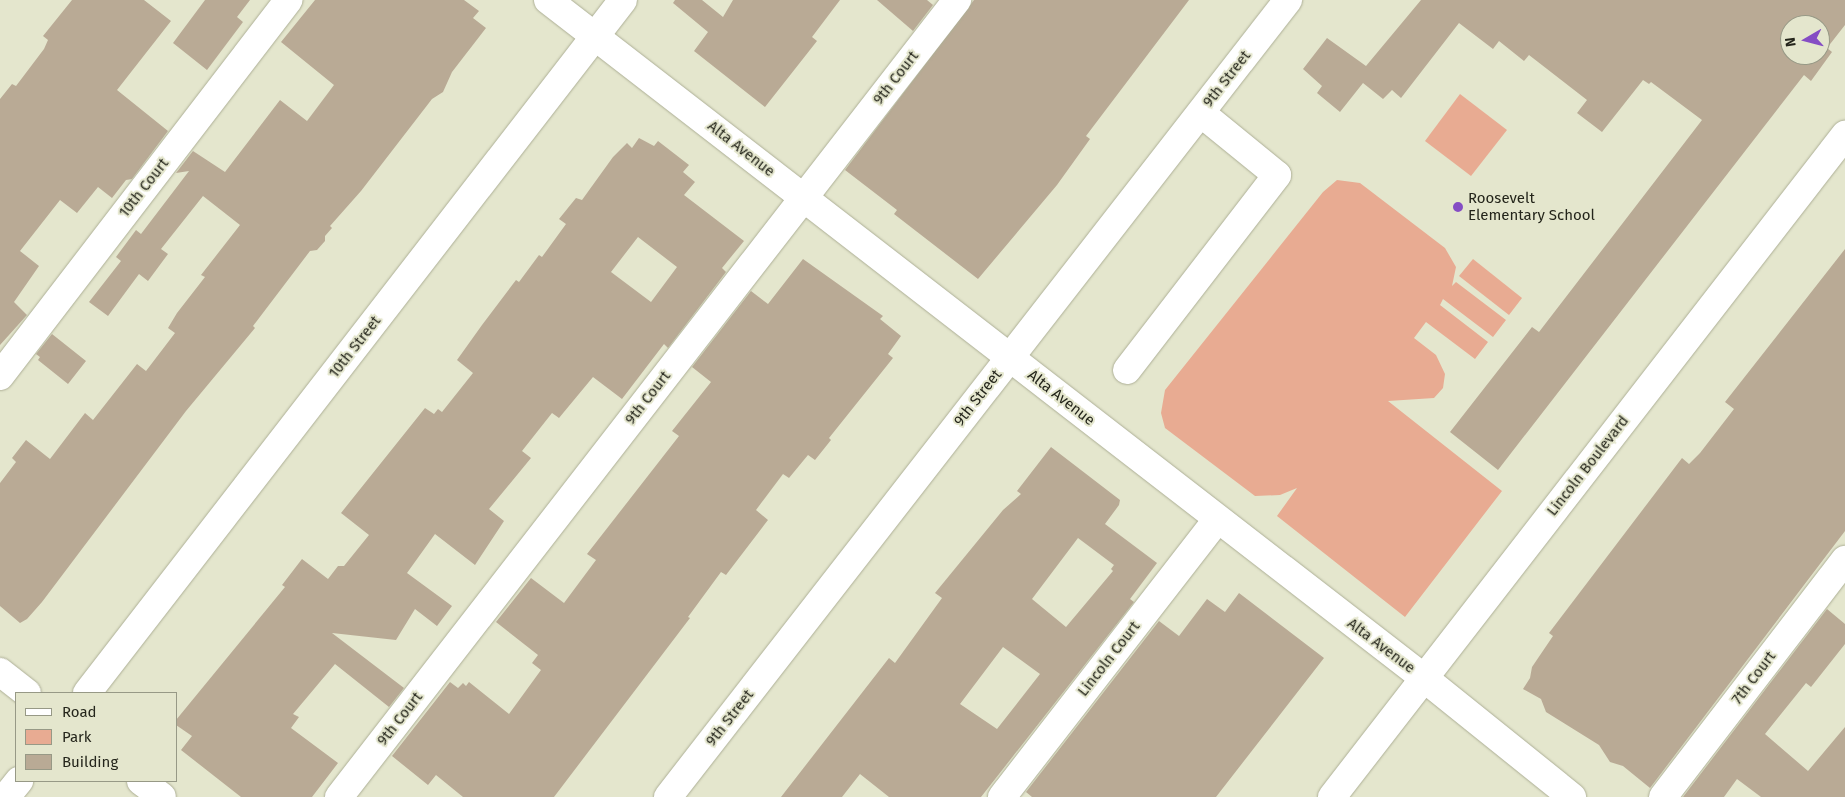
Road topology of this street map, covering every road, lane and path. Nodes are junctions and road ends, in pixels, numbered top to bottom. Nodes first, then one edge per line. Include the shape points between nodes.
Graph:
1 (289, 0) edge
2 (548, 0) edge
3 (624, 0) edge
4 (957, 0) edge
5 (1288, 0) edge
6 (595, 37) junction
7 (1201, 112) junction
8 (1845, 135) edge
9 (804, 197) junction
10 (1010, 358) junction
11 (1127, 370) dead end
12 (0, 376) edge
13 (1216, 520) junction
14 (1845, 560) edge
15 (0, 672) edge
16 (1424, 678) junction
17 (26, 692) edge
18 (88, 692) edge
19 (18, 782) edge
20 (142, 782) edge
21 (6, 797) edge
22 (162, 797) edge
23 (339, 797) edge
24 (668, 797) edge
25 (1002, 797) edge
26 (1332, 797) edge
27 (1572, 797) edge
28 (1663, 797) edge

1 - 12 street, 10th Court
2 - 6 street, Alta Avenue
3 - 6 street, 10th Street
4 - 9 street, 9th Court
5 - 7 street, 9th Street
6 - 9 street, Alta Avenue
6 - 18 street, 10th Street
7 - 10 street, 9th Street
7 - 11 street via 1277,175
8 - 16 street, Lincoln Boulevard
9 - 10 street, Alta Avenue
9 - 23 street, 9th Court
10 - 13 street, Alta Avenue
10 - 24 street, 9th Street
13 - 16 street, Alta Avenue
13 - 25 street, Lincoln Court
14 - 28 street, 7th Court
15 - 17 street
16 - 26 street, Lincoln Boulevard
16 - 27 street, Alta Avenue
19 - 21 street
20 - 22 street

